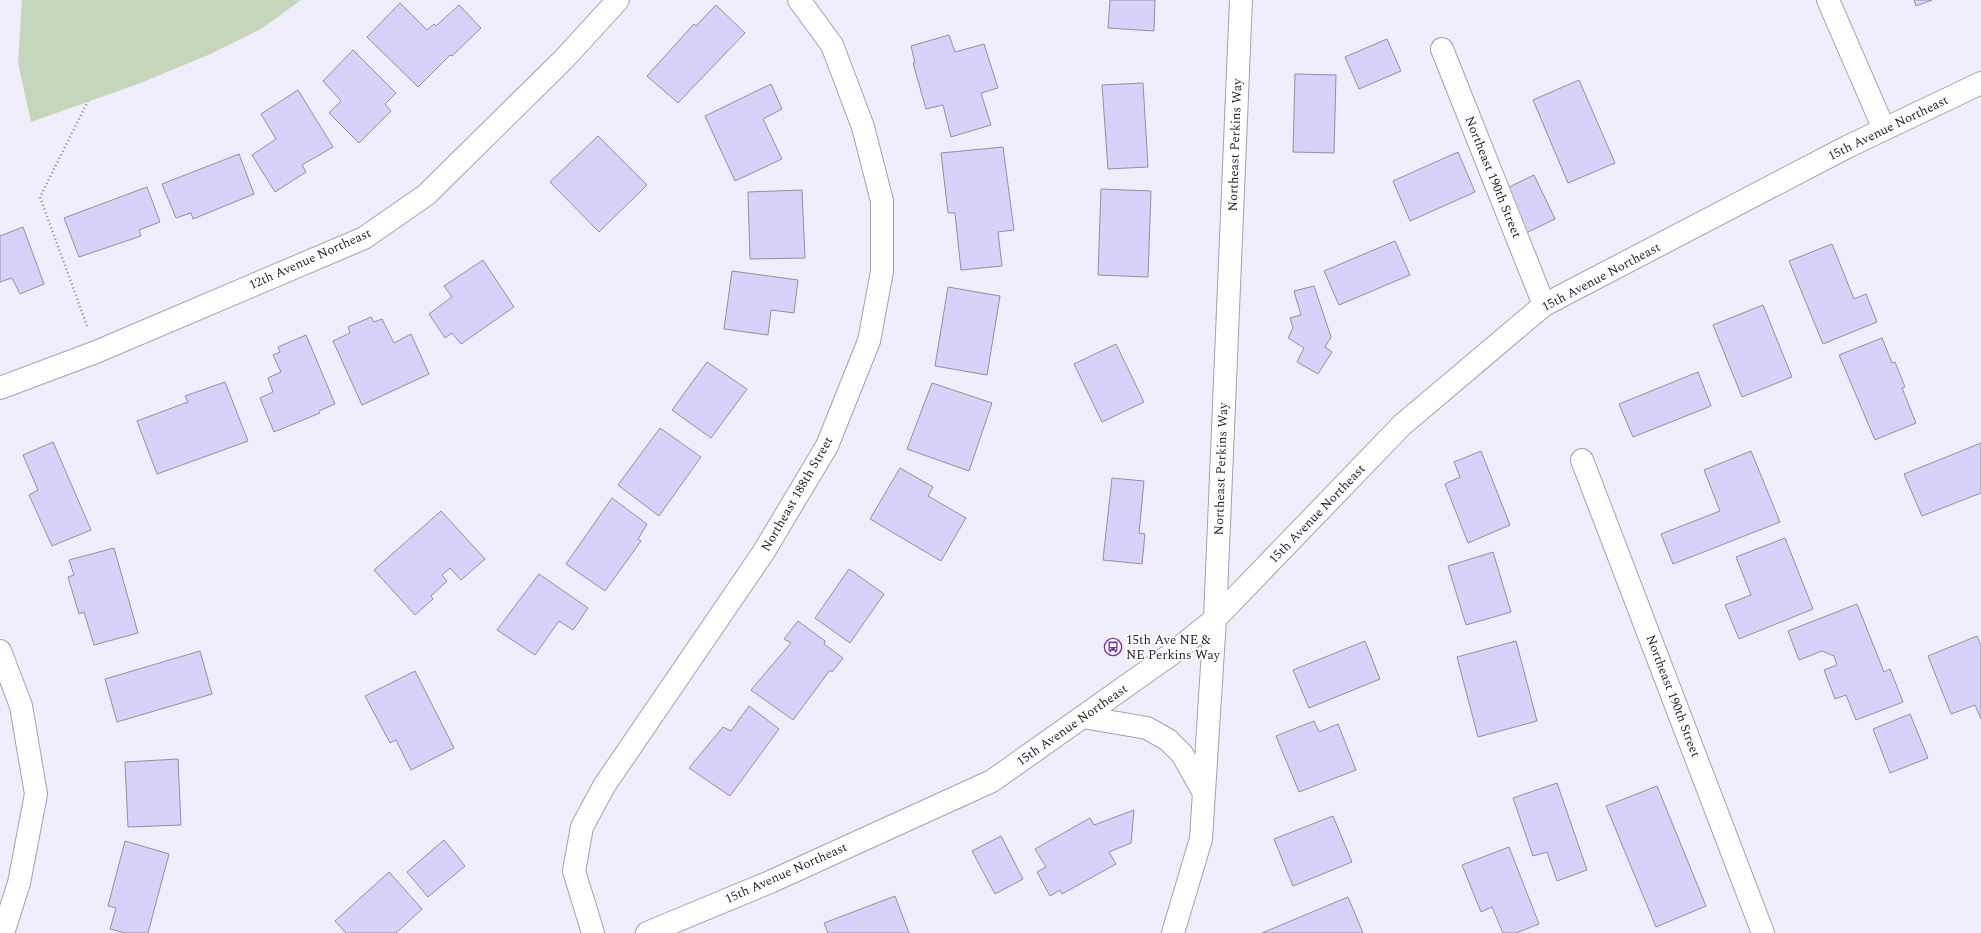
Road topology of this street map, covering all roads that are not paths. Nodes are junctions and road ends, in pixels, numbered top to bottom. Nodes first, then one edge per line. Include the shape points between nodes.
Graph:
1 (618, 0) edge
2 (799, 0) edge
3 (1241, 0) edge
4 (1828, 0) edge
5 (1442, 49) dead end
6 (1981, 83) edge
7 (1884, 129) junction
8 (1544, 305) junction
9 (0, 388) edge
10 (1582, 460) dead end
11 (1215, 619) junction
12 (0, 651) edge
13 (1083, 718) junction
14 (1204, 793) junction
15 (3, 933) edge
16 (593, 933) edge
17 (647, 933) edge
18 (1173, 933) edge
19 (1763, 933) edge

1 - 9 street, 12th Avenue Northeast via 564,59 426,195 364,238 96,352
2 - 16 street, Northeast 188th Street via 832,45 863,127 882,200 882,271 869,342 819,460 763,554 604,786 582,827 574,872
3 - 11 street, Northeast Perkins Way
4 - 7 street
5 - 8 street, Northeast 190th Street
6 - 7 street, 15th Avenue Northeast
7 - 8 street, 15th Avenue Northeast
8 - 11 street, 15th Avenue Northeast via 1402,425
10 - 19 street, Northeast 190th Street
11 - 13 street, 15th Avenue Northeast
11 - 14 street, Northeast Perkins Way
12 - 15 street via 21,706 36,794 19,883
13 - 14 street via 1147,728 1168,740 1182,754
13 - 17 street, 15th Avenue Northeast via 992,781 770,882
14 - 18 street, Northeast Perkins Way via 1201,838

